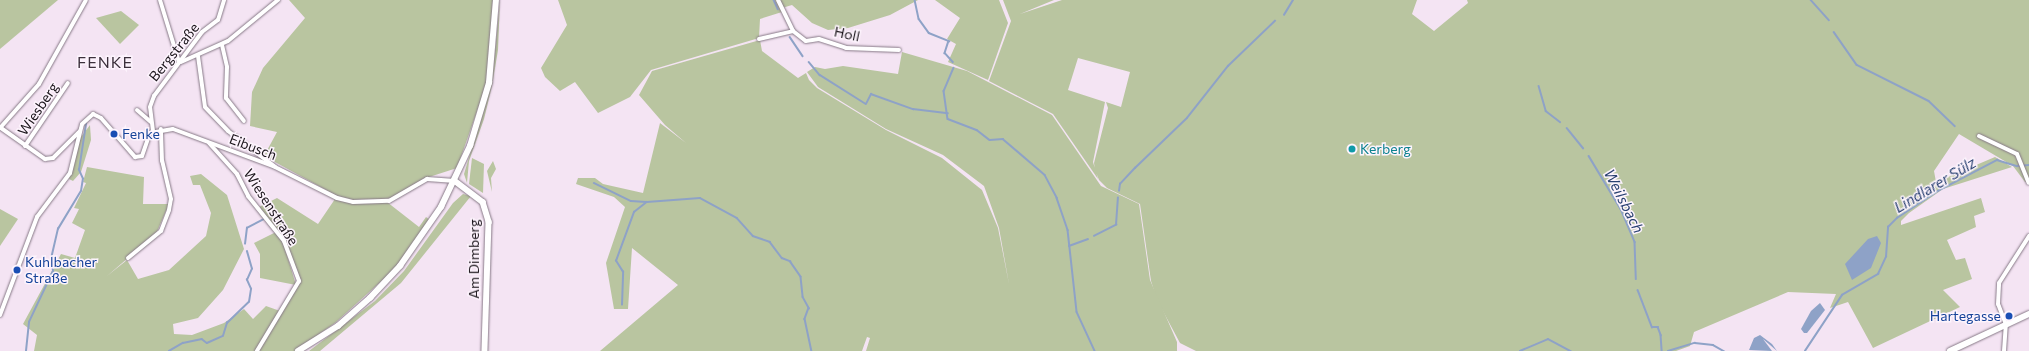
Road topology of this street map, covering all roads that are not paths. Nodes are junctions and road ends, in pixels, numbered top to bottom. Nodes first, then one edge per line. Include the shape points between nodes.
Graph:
1 (86, 0) edge
2 (160, 0) edge
3 (224, 0) edge
4 (278, 0) edge
5 (496, 0) edge
6 (778, 0) edge
7 (793, 31) junction
8 (759, 40) dead end
9 (222, 45) junction
10 (900, 50) dead end
11 (198, 56) junction
12 (179, 62) junction
13 (68, 83) dead end
14 (137, 110) dead end
15 (244, 121) dead end
16 (150, 122) junction
17 (0, 128) edge
18 (161, 129) junction
19 (80, 131) junction
20 (153, 131) junction
21 (1979, 136) dead end
22 (210, 143) junction
23 (25, 146) junction
24 (275, 168) junction
25 (455, 181) junction
26 (2029, 183) edge
27 (2029, 236) edge
28 (128, 258) dead end
29 (2029, 314) edge
30 (0, 315) edge
31 (2006, 322) junction
32 (257, 351) edge
33 (298, 351) edge
34 (485, 351) edge
35 (1950, 351) edge
36 (2004, 351) edge

1 - 17 street via 39,84
2 - 12 street
3 - 12 street, Bergstraße via 218,20 202,32
4 - 9 street
5 - 25 main road via 489,83
6 - 7 street
7 - 8 street
7 - 10 street, Holl via 806,41 819,39 851,48
9 - 11 street
9 - 15 street via 227,66 226,98
11 - 12 street
11 - 24 street via 205,107 228,131
12 - 16 street, Bergstraße via 151,101
13 - 23 street, Wiesberg
14 - 16 street, Bergstraße
16 - 20 street, Bergstraße
17 - 23 street
18 - 20 street, Eibusch
18 - 22 street, Eibusch via 173,129
18 - 28 street via 162,161 171,199 169,210 161,231
19 - 20 street via 87,117 98,116 131,155 139,158 145,151 146,136
19 - 23 street via 53,158 45,158
19 - 30 street via 70,173 37,217
21 - 26 street via 2017,154
22 - 24 street, Eibusch
22 - 32 street, Wiesenstraße via 237,174 248,196 284,241 299,281
24 - 25 street, Eibusch via 336,198 353,202 389,201 427,179
25 - 33 main road via 400,266 338,326
25 - 34 main road, Am Dimberg via 483,202 489,222
27 - 31 street via 1999,283 1998,304
29 - 31 main road
31 - 35 main road
31 - 36 street

